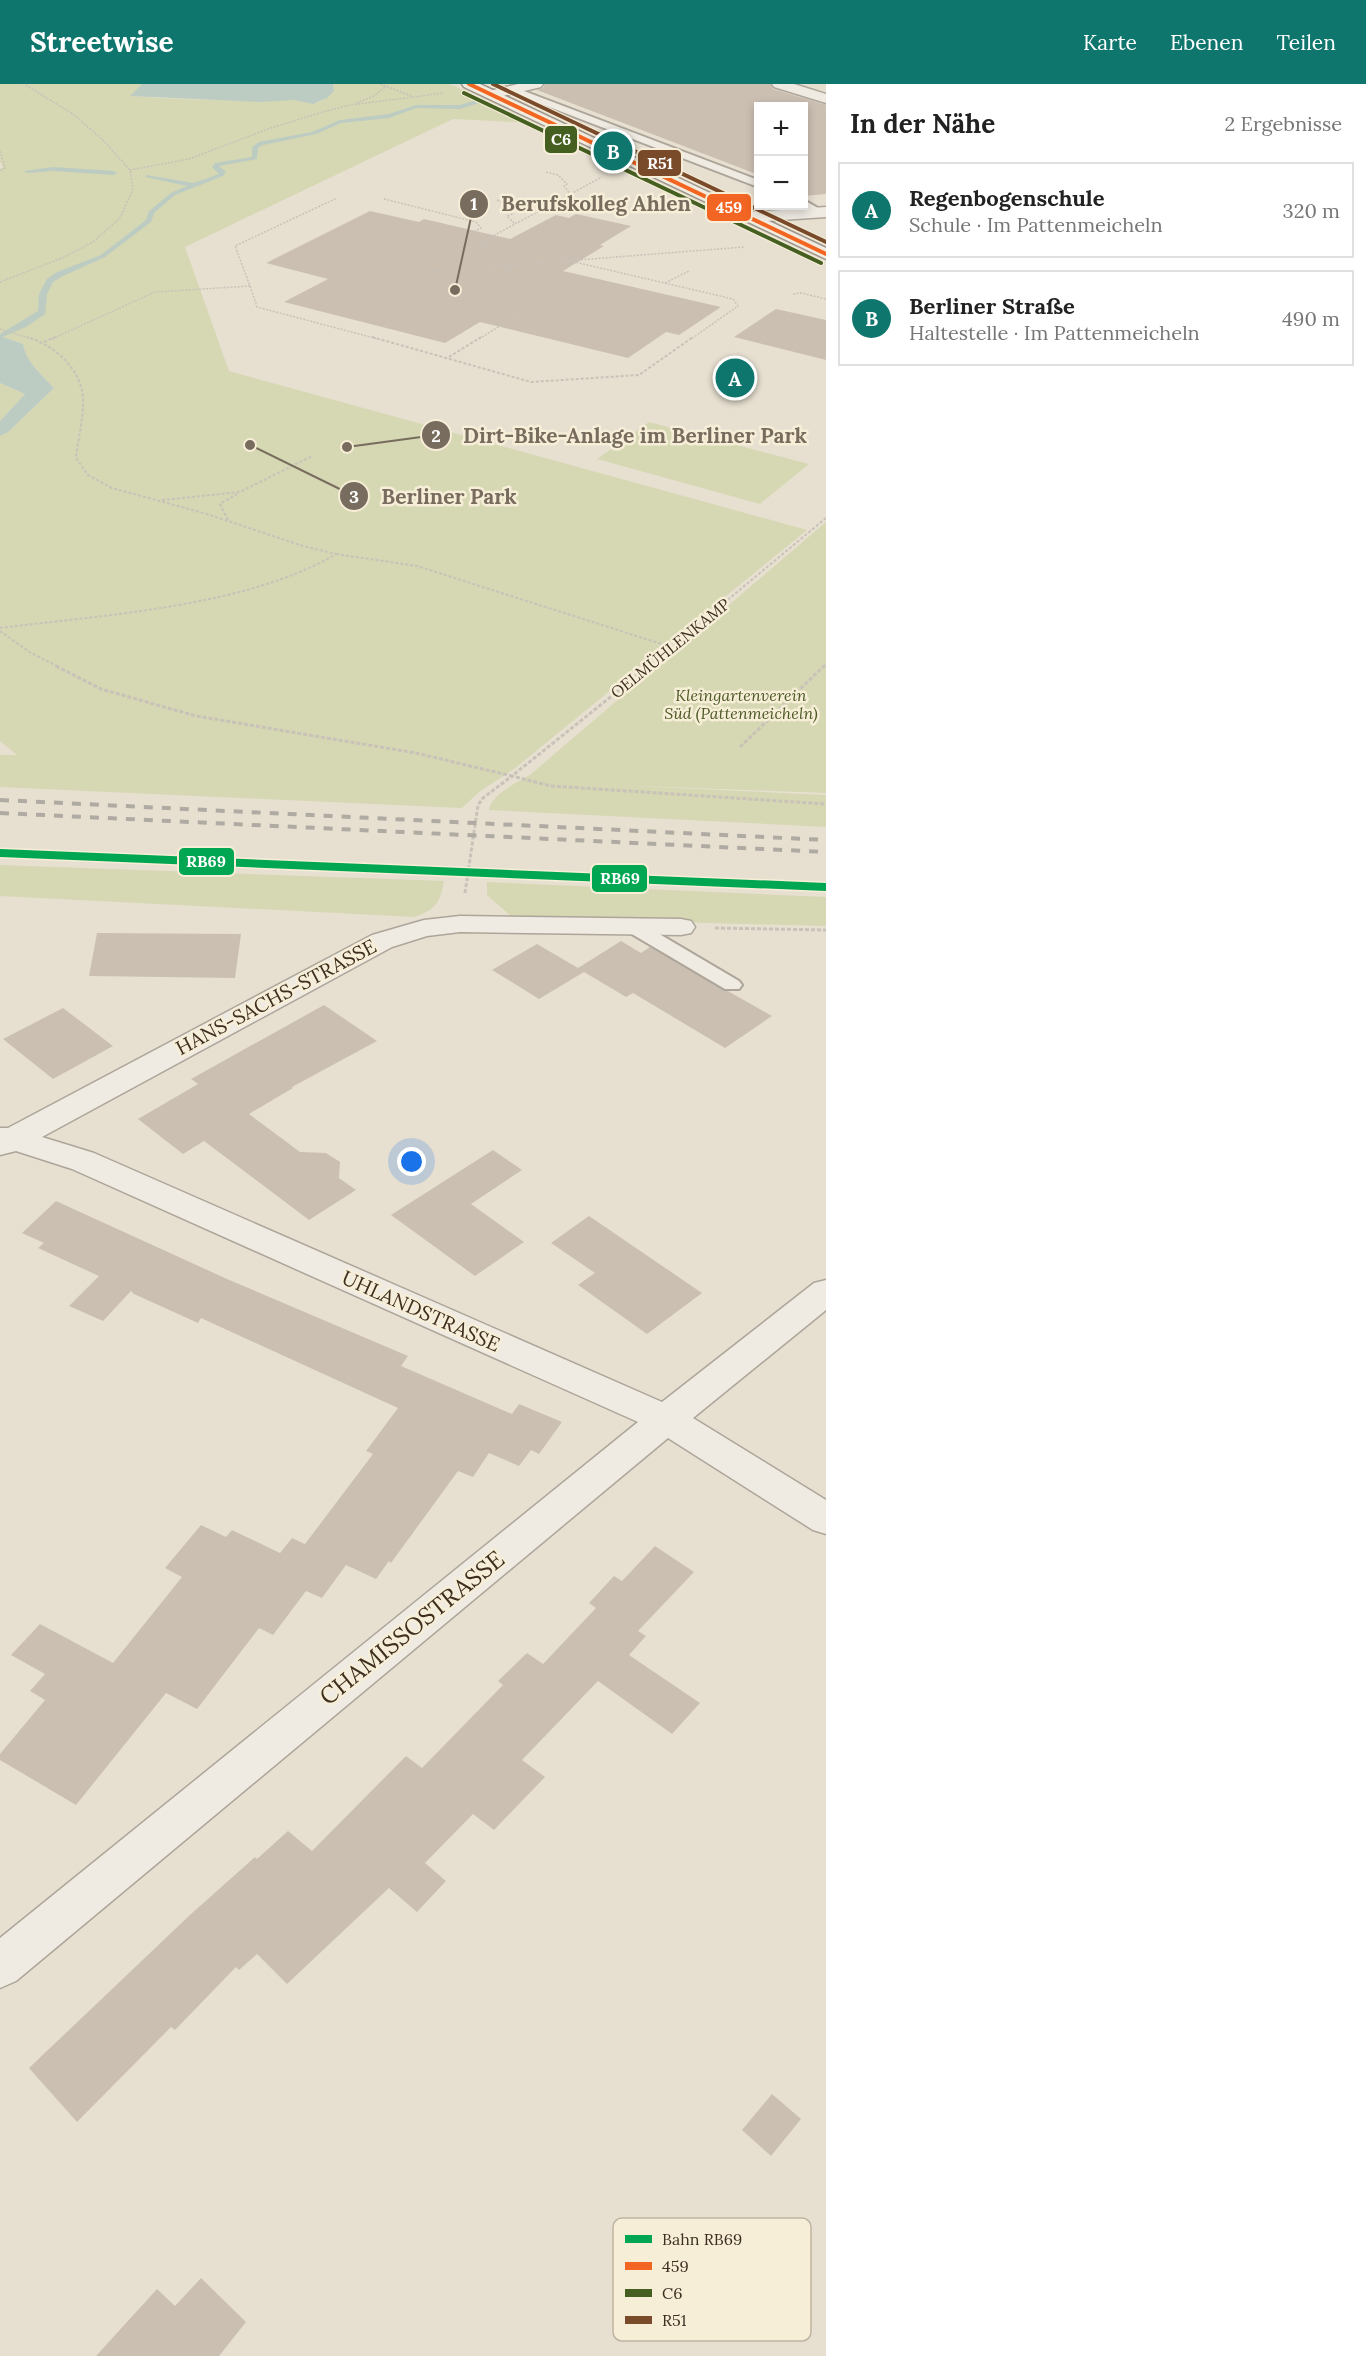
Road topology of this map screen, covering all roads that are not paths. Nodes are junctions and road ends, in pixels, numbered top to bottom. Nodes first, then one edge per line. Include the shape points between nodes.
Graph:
1 (536, 84) edge
2 (780, 84) edge
3 (481, 89) edge
4 (513, 90) junction
5 (826, 99) edge
6 (754, 182) edge
7 (808, 205) edge
8 (823, 212) edge
9 (749, 217) junction
10 (826, 254) edge
11 (632, 926) junction
12 (681, 927) road end
13 (732, 985) dead end
14 (4, 1141) edge
15 (826, 1292) edge
16 (666, 1419) junction
17 (826, 1519) edge
18 (0, 1966) edge

1 - 4 street
2 - 5 street
3 - 4 street
3 - 9 street
4 - 6 lane
7 - 8 lane
8 - 9 street
9 - 10 street
11 - 12 street, HANS-SACHS-STRASSE
11 - 13 lane
11 - 14 street, HANS-SACHS-STRASSE via 460,924 424,928 381,941
14 - 16 street, UHLANDSTRASSE via 83,1161
15 - 16 street, CHAMISSOSTRASSE
16 - 17 street, UHLANDSTRASSE
16 - 18 street, CHAMISSOSTRASSE

